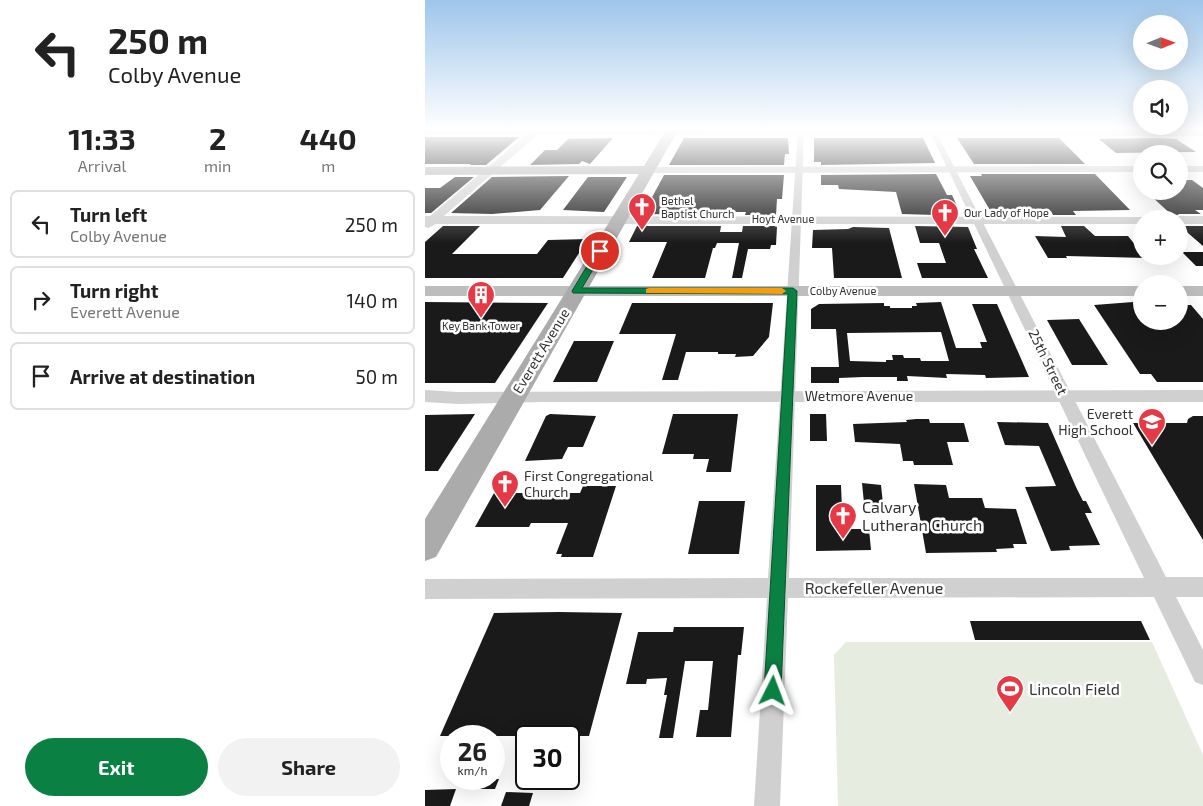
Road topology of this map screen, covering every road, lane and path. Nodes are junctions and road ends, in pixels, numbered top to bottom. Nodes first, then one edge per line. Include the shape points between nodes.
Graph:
1 (493, 168) edge
2 (425, 169) edge
3 (799, 169) junction
4 (952, 169) junction
5 (1133, 169) edge
6 (1188, 169) edge
7 (1203, 169) edge
8 (490, 170) junction
9 (648, 170) junction
10 (797, 219) junction
11 (618, 220) junction
12 (977, 220) junction
13 (1133, 220) edge
14 (1188, 220) edge
15 (1203, 220) edge
16 (427, 222) edge
17 (1012, 290) junction
18 (1133, 290) edge
19 (425, 291) edge
20 (576, 291) junction
21 (793, 291) junction
22 (1188, 291) edge
23 (1203, 291) edge
24 (425, 396) edge
25 (514, 396) junction
26 (787, 396) junction
27 (1065, 396) junction
28 (1203, 396) edge
29 (425, 547) edge
30 (1160, 587) junction
31 (1203, 587) edge
32 (778, 588) junction
33 (425, 589) edge
34 (1203, 674) edge
35 (767, 806) edge

1 - 8 street
2 - 8 main road
3 - 4 street
3 - 9 street
3 - 10 street
4 - 5 street
4 - 12 street, 25th Street
6 - 7 street
8 - 9 main road
8 - 16 street
9 - 11 main road, Everett Avenue
10 - 11 street, Hoyt Avenue
10 - 12 street, Hoyt Avenue
10 - 21 street
11 - 16 street, Hoyt Avenue
11 - 20 main road, Everett Avenue
12 - 13 street, Hoyt Avenue
12 - 17 street, 25th Street
14 - 15 street
17 - 18 main road, Colby Avenue
17 - 21 main road, Colby Avenue
17 - 27 street, 25th Street
19 - 20 main road, Colby Avenue
20 - 21 main road, Colby Avenue
20 - 25 main road, Everett Avenue
21 - 26 street
22 - 23 main road
24 - 25 street, Wetmore Avenue
25 - 26 street, Wetmore Avenue
25 - 29 main road, Everett Avenue
26 - 27 street, Wetmore Avenue
26 - 32 street
27 - 28 street, Wetmore Avenue
27 - 30 street, 25th Street
30 - 31 street, Rockefeller Avenue
30 - 32 street, Rockefeller Avenue
30 - 34 street, 25th Street
32 - 33 street, Rockefeller Avenue
32 - 35 street

